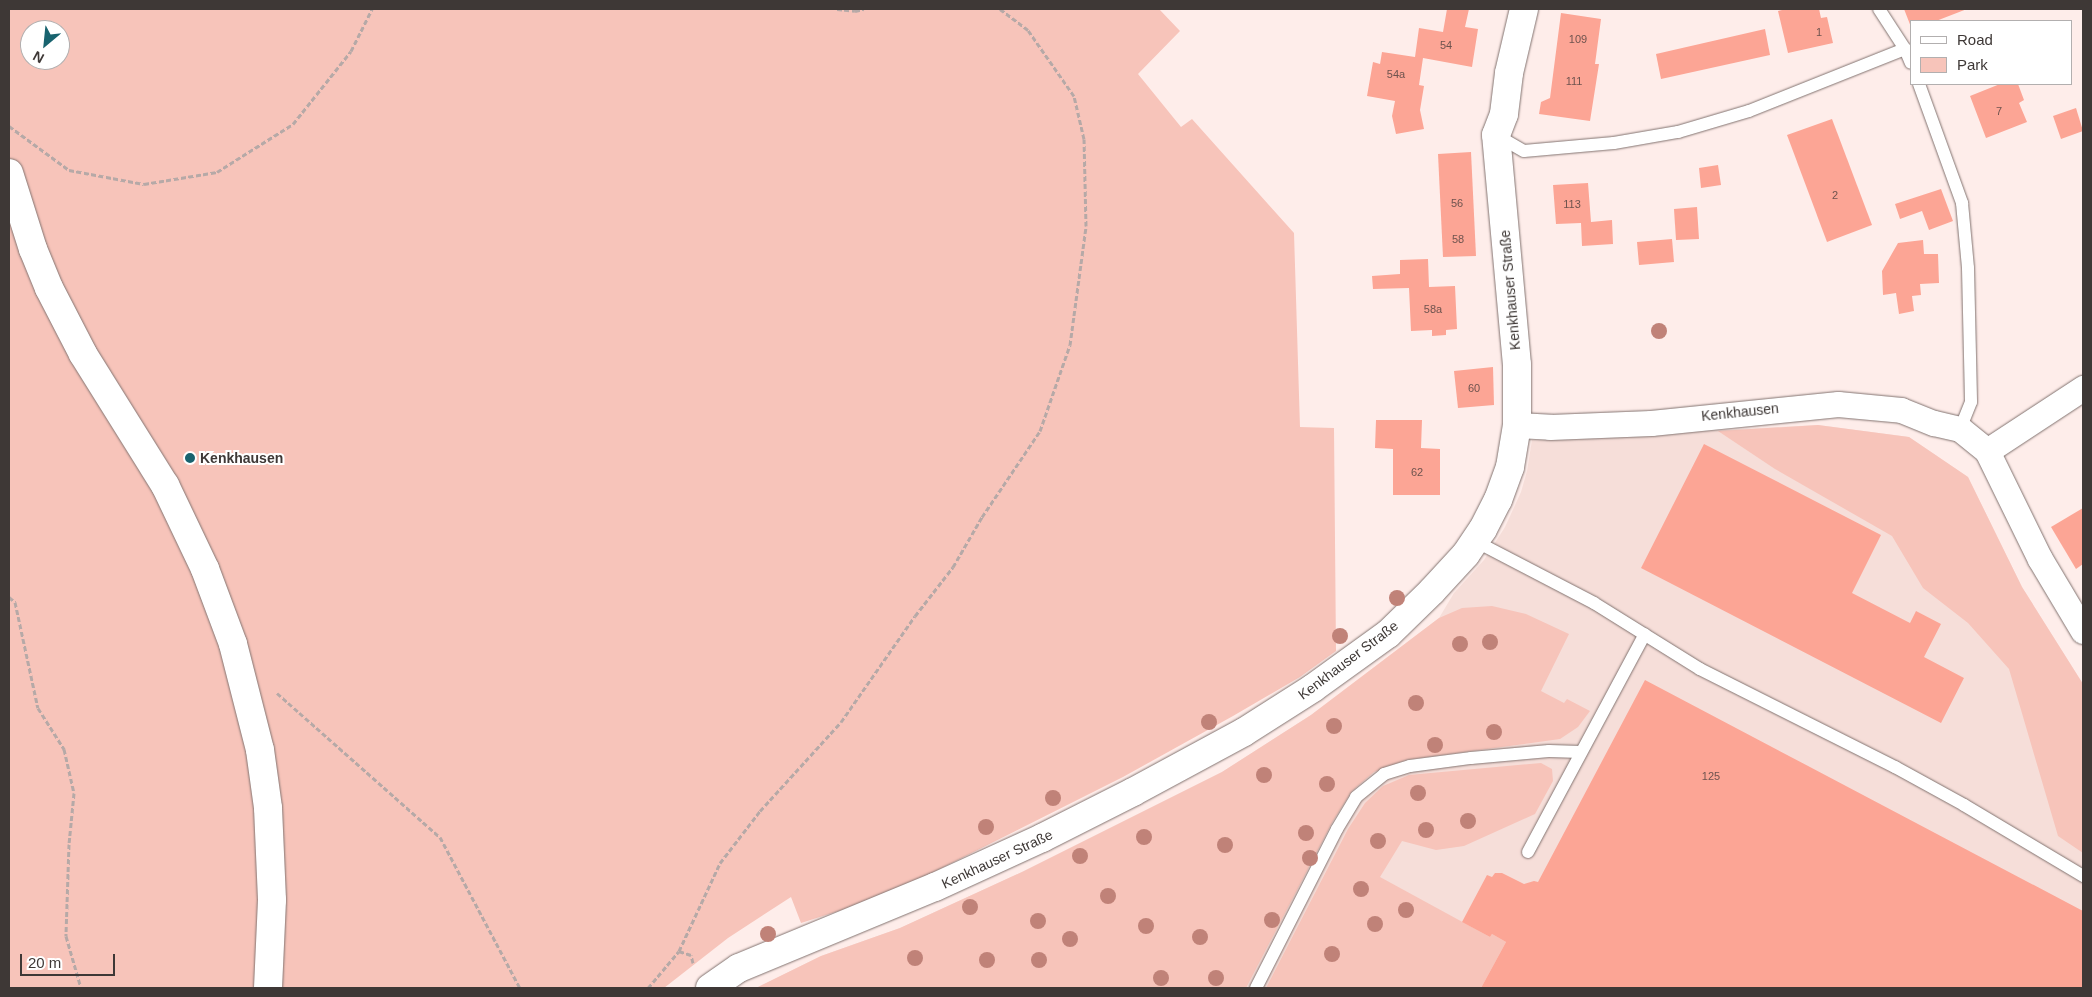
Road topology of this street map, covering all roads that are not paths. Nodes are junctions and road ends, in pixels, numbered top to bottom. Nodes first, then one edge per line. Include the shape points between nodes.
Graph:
1 (1524, 9) edge
2 (1879, 9) edge
3 (1905, 49) junction
4 (1910, 60) edge
5 (1919, 85) edge
6 (1496, 135) junction
7 (9, 173) edge
8 (2083, 388) edge
9 (1517, 425) junction
10 (1960, 429) junction
11 (1987, 451) junction
12 (1475, 541) junction
13 (2083, 631) edge
14 (1645, 634) junction
15 (1581, 752) junction
16 (1528, 852) dead end
17 (2083, 876) edge
18 (268, 988) edge
19 (710, 988) edge
20 (1256, 988) edge

1 - 6 street, Kenkhauser Straße via 1509,72 1504,114
2 - 3 lane
3 - 4 lane
3 - 6 lane via 1749,111 1678,132 1614,143 1524,151
5 - 10 lane via 1962,204 1968,268 1971,402
6 - 9 street, Kenkhauser Straße via 1517,365
7 - 18 street via 49,288 83,354 145,452 183,520 225,620 260,750 268,808 272,900
8 - 11 street
9 - 10 street, Kenkhausen via 1558,427 1651,422 1838,404 1901,410
9 - 12 street, Kenkhauser Straße via 1505,480 1491,515
10 - 11 street, Kenkhausen
11 - 13 street, Kenkhausen via 2040,559
12 - 14 lane via 1594,603
12 - 19 street, Kenkhauser Straße via 1432,591 1388,634 1244,732 1042,838 935,887 739,968
14 - 15 lane
14 - 17 lane via 1700,669 1964,805
15 - 16 lane
15 - 20 lane via 1549,751 1471,758 1410,766 1384,774 1356,797

